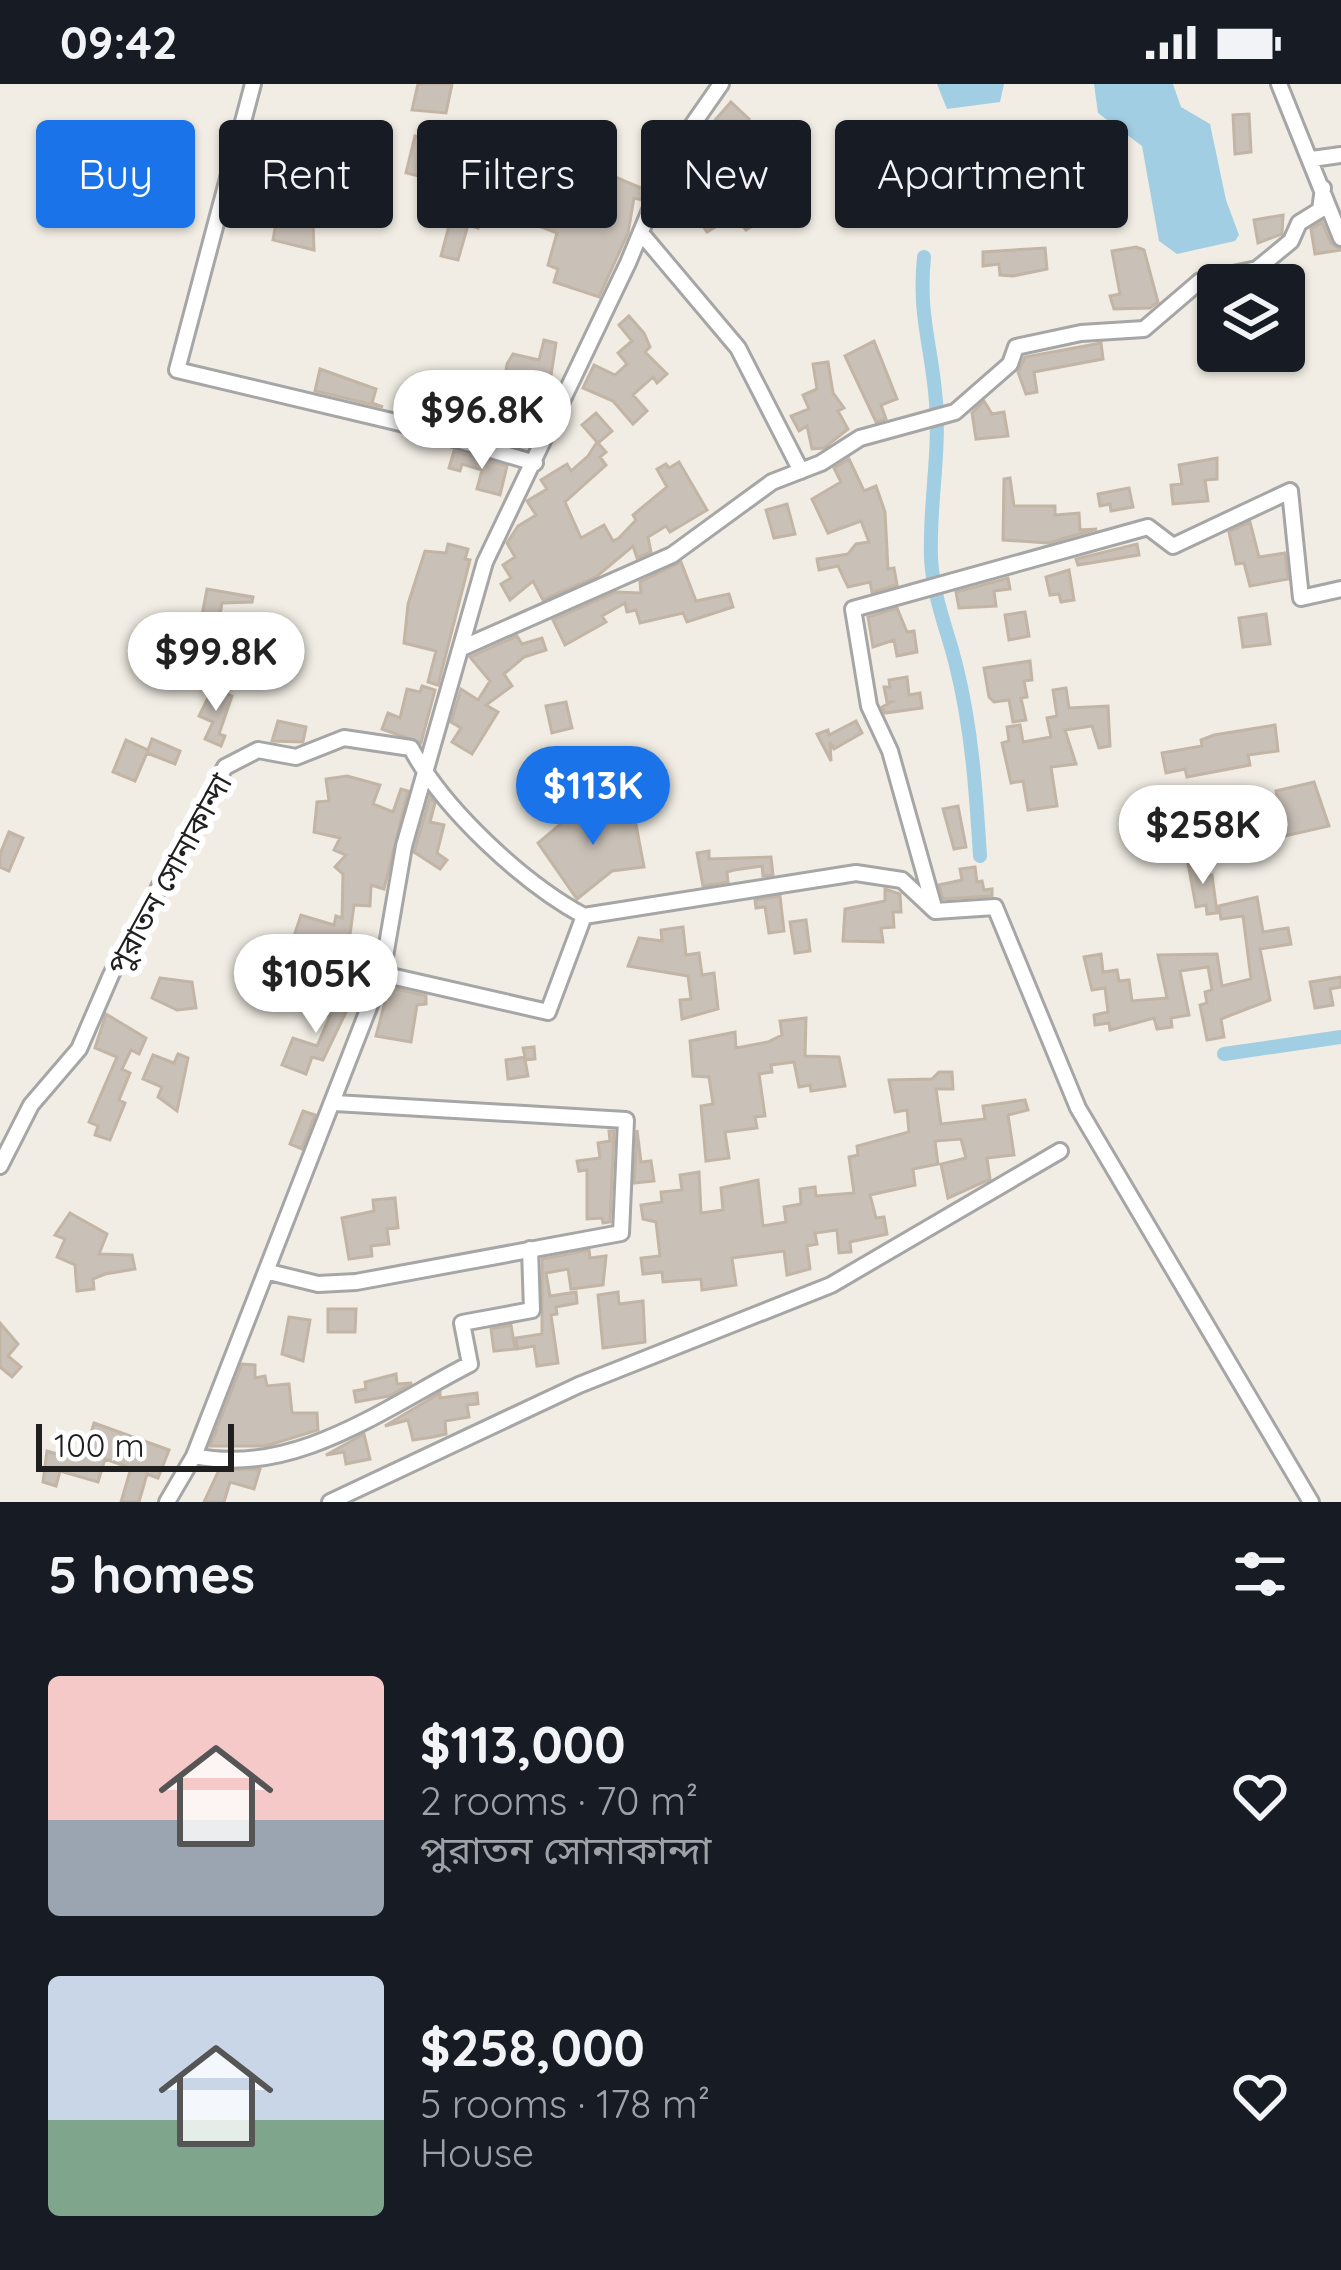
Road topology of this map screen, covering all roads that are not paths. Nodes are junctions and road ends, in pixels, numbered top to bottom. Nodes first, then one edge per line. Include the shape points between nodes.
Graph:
1 (253, 84) edge
2 (721, 84) edge
3 (1279, 84) edge
4 (1341, 155) edge
5 (1312, 159) junction
6 (1323, 188) junction
7 (641, 233) junction
8 (1341, 238) edge
9 (535, 464) junction
10 (801, 471) junction
11 (1341, 589) edge
12 (464, 647) junction
13 (427, 778) junction
14 (935, 910) junction
15 (584, 916) junction
16 (382, 974) junction
17 (334, 1103) junction
18 (1060, 1151) dead end
19 (0, 1166) edge
20 (530, 1249) junction
21 (269, 1272) junction
22 (194, 1456) junction
23 (167, 1502) edge
24 (330, 1502) edge
25 (1311, 1502) edge

1 - 9 street via 177,370
2 - 7 street via 675,150
3 - 5 street
4 - 5 street
5 - 6 street
6 - 8 street
6 - 10 street via 1319,210 1257,269 1200,281 1144,328 1016,347 1010,364 943,417 860,438
7 - 9 street
7 - 10 street via 738,349
9 - 12 street via 485,562
10 - 12 street via 772,482 672,555
11 - 14 street via 1300,598 1290,491 1174,546 1148,527 853,609 869,706 890,751
12 - 13 street
13 - 15 street, পুরাতন সোনাকান্দা via 526,877
13 - 16 street via 404,846
13 - 19 street, পুরাতন সোনাকান্দা via 411,748 344,738 296,757 258,750 225,767 79,1048 31,1106
14 - 15 street via 902,880 856,873
14 - 25 street via 995,907 1078,1108
15 - 16 street via 548,1012
16 - 17 street
17 - 20 street via 626,1120 621,1233
17 - 21 street
18 - 24 street via 831,1285 579,1385
20 - 21 street via 356,1282
20 - 22 street via 532,1310 463,1323 470,1364 300,1452 227,1463
21 - 22 street
22 - 23 street

